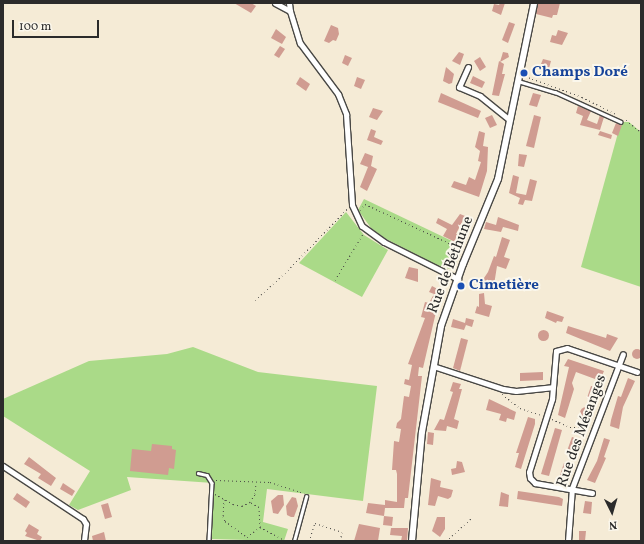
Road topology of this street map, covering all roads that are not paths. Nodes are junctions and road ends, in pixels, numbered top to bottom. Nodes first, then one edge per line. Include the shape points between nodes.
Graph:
1 (275, 3) edge
2 (289, 3) edge
3 (534, 3) edge
4 (290, 11) junction
5 (468, 67) dead end
6 (518, 80) junction
7 (510, 120) junction
8 (621, 122) dead end
9 (458, 279) junction
10 (623, 354) dead end
11 (618, 365) junction
12 (432, 366) junction
13 (637, 372) dead end
14 (552, 387) junction
15 (3, 466) edge
16 (198, 473) dead end
17 (572, 488) junction
18 (592, 493) dead end
19 (306, 497) road end
20 (84, 541) edge
21 (209, 541) edge
22 (294, 541) edge
23 (412, 541) edge
24 (568, 541) edge

1 - 4 street
2 - 4 street
3 - 6 street, Rue de Béthune
4 - 9 street via 300,43 338,94 346,114 352,205 355,215 366,230 384,242
5 - 7 street via 459,88 480,96
6 - 7 street, Rue de Béthune
6 - 8 lane via 555,92
7 - 9 street, Rue de Béthune via 498,179
9 - 12 street, Rue de Béthune via 441,326
10 - 11 street, Rue des Mésanges
11 - 13 street
11 - 14 street via 561,348 556,354
11 - 17 street, Rue des Mésanges
12 - 14 street via 502,389 516,391
12 - 23 street, Rue de Béthune via 422,432
14 - 17 street via 552,398 529,472 530,478 535,483
15 - 20 street via 83,519 86,524
16 - 21 lane via 207,475 210,480 212,493
17 - 18 street
17 - 24 street, Rue des Mésanges
19 - 22 lane

